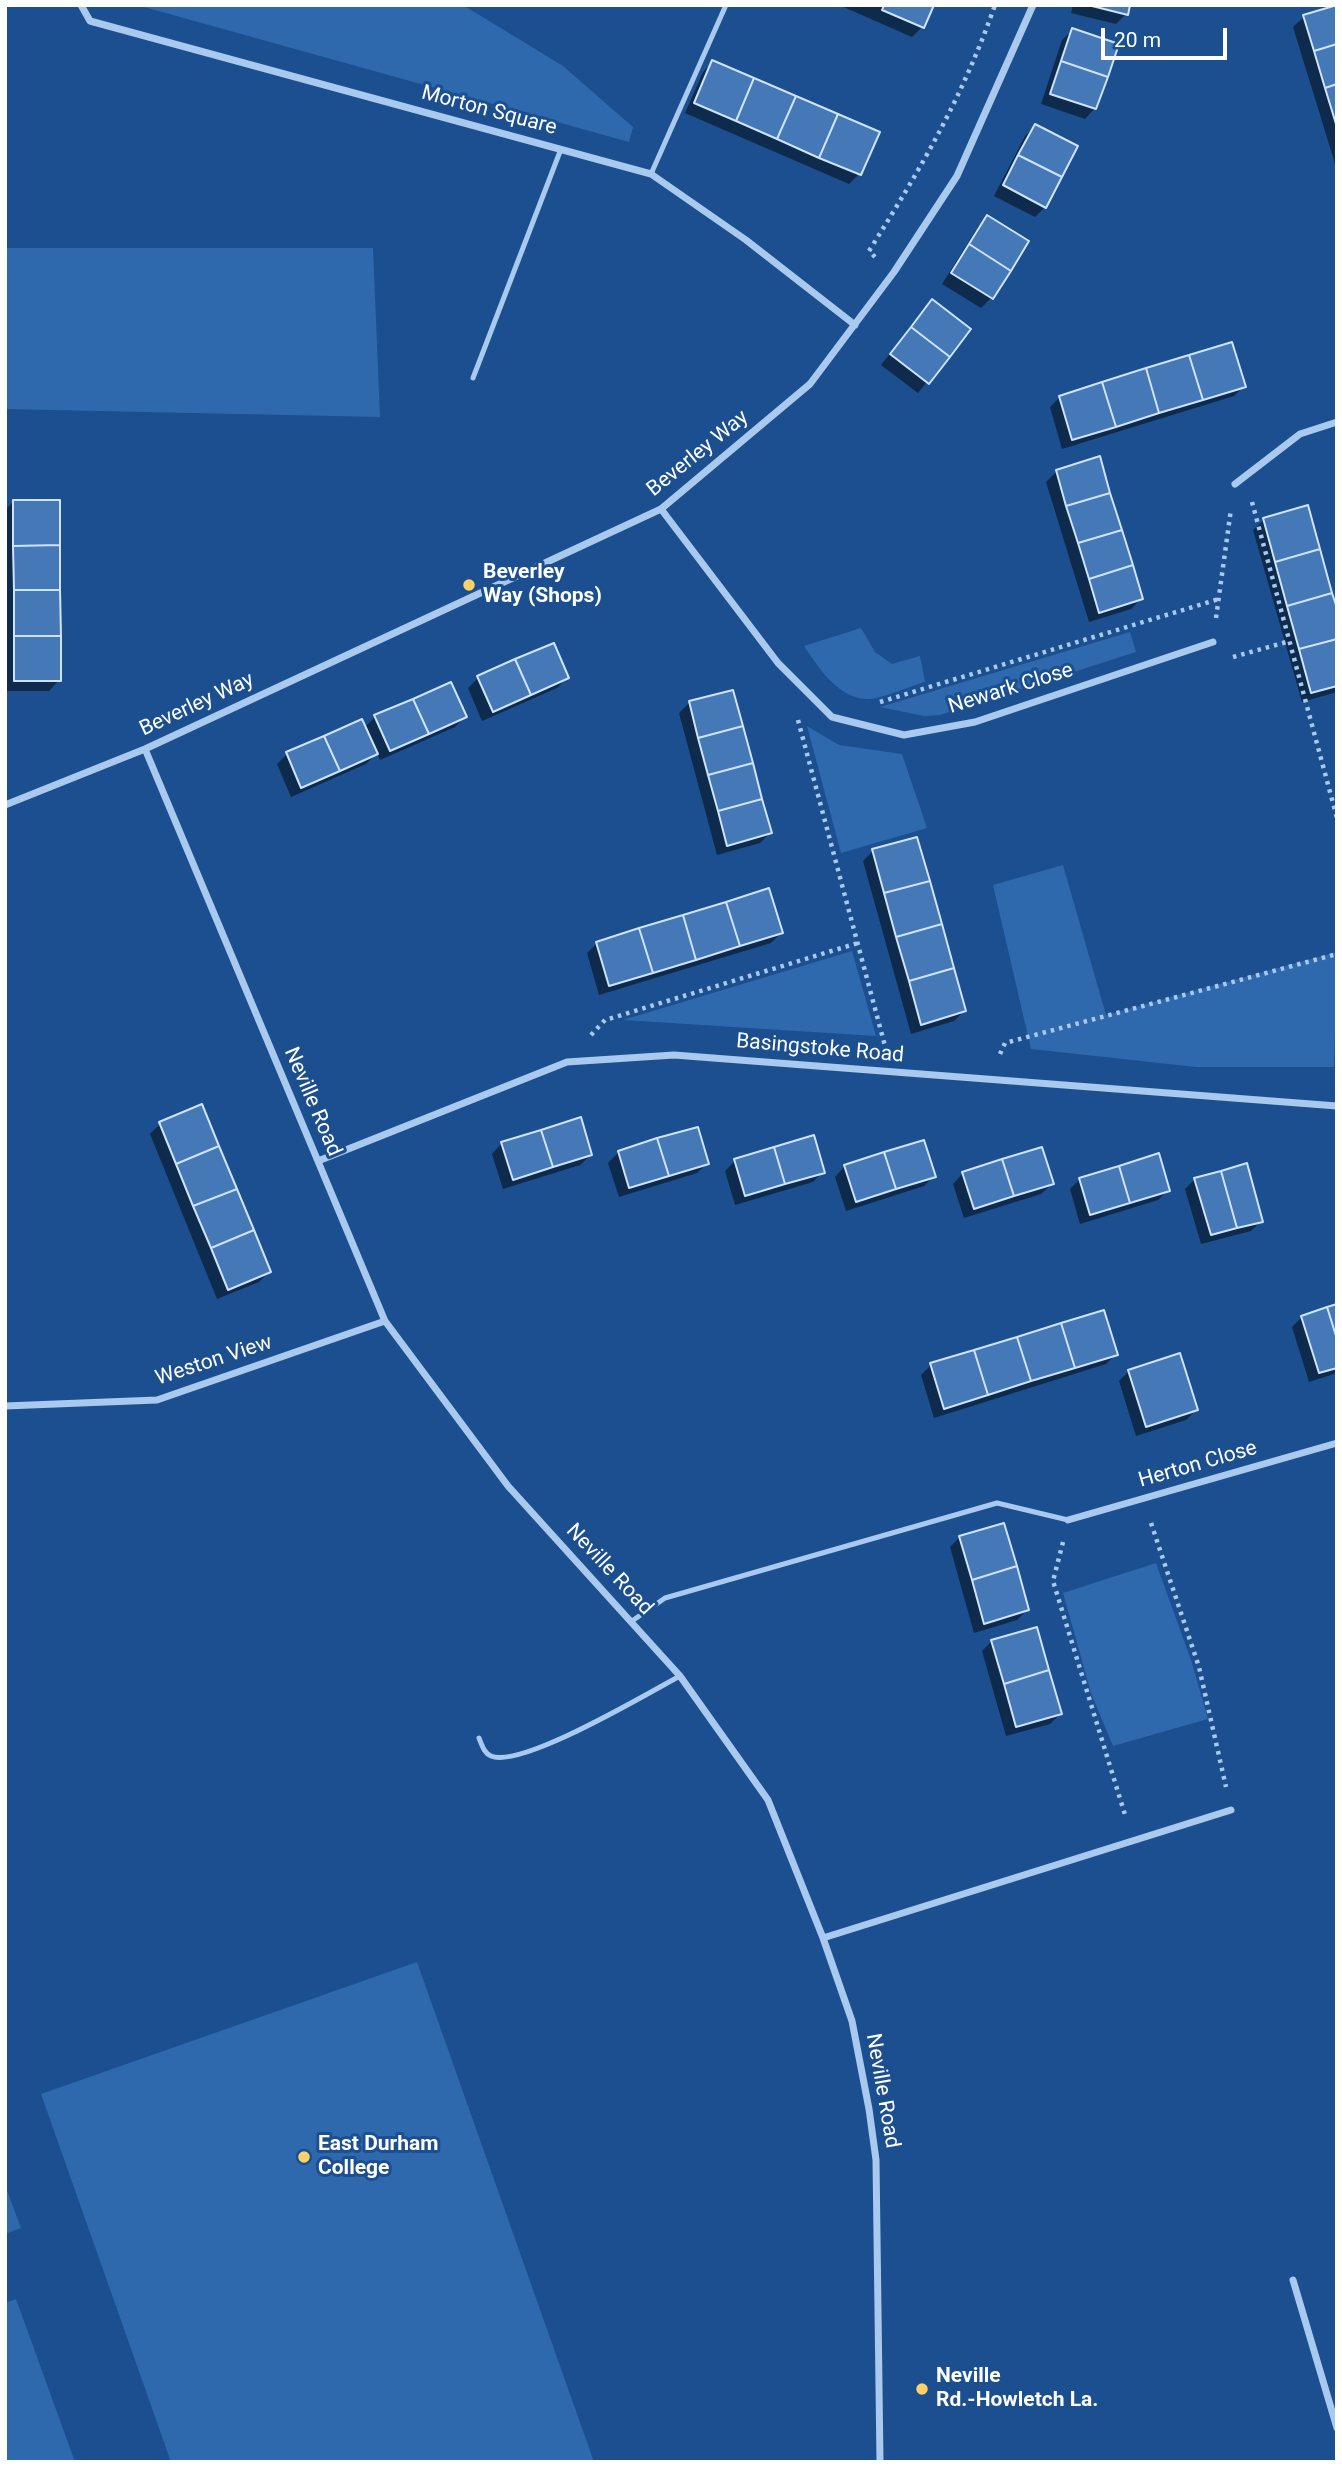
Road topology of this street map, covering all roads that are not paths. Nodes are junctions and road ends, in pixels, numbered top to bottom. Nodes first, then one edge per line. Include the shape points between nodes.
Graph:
1 (80, 5) edge
2 (726, 5) edge
3 (1033, 5) edge
4 (561, 149) junction
5 (651, 174) junction
6 (855, 325) junction
7 (473, 378) dead end
8 (1337, 422) edge
9 (1235, 484) road end
10 (661, 509) junction
11 (1213, 642) road end
12 (145, 749) junction
13 (5, 805) edge
14 (1337, 1106) edge
15 (318, 1161) junction
16 (385, 1321) junction
17 (5, 1406) edge
18 (1337, 1443) edge
19 (1068, 1520) joint
20 (632, 1621) junction
21 (680, 1676) junction
22 (480, 1738) dead end
23 (1231, 1810) road end
24 (823, 1938) junction
25 (1293, 2280) dead end
26 (1337, 2428) edge
27 (880, 2462) edge

1 - 4 street, Morton Square via 90,21
2 - 5 lane
3 - 6 street, Beverley Way via 957,176
4 - 5 street, Morton Square
4 - 7 lane
5 - 6 street, Morton Square
6 - 10 street, Beverley Way via 810,384
8 - 9 street via 1300,434
10 - 11 street, Newark Close via 778,663 832,718 904,735 975,722
10 - 12 street, Beverley Way
12 - 13 street, Beverley Way
12 - 15 street, Neville Road
14 - 15 street, Basingstoke Road via 674,1055 567,1062
15 - 16 street, Neville Road
16 - 17 street, Weston View via 157,1400
16 - 20 street, Neville Road via 508,1486
18 - 19 street, Herton Close
19 - 20 lane via 997,1503 665,1598
20 - 21 street, Neville Road
21 - 22 lane via 544,1746 513,1756 492,1756 485,1752
21 - 24 street, Neville Road via 768,1800
23 - 24 street
24 - 27 street, Neville Road via 852,2021 876,2160
25 - 26 street

